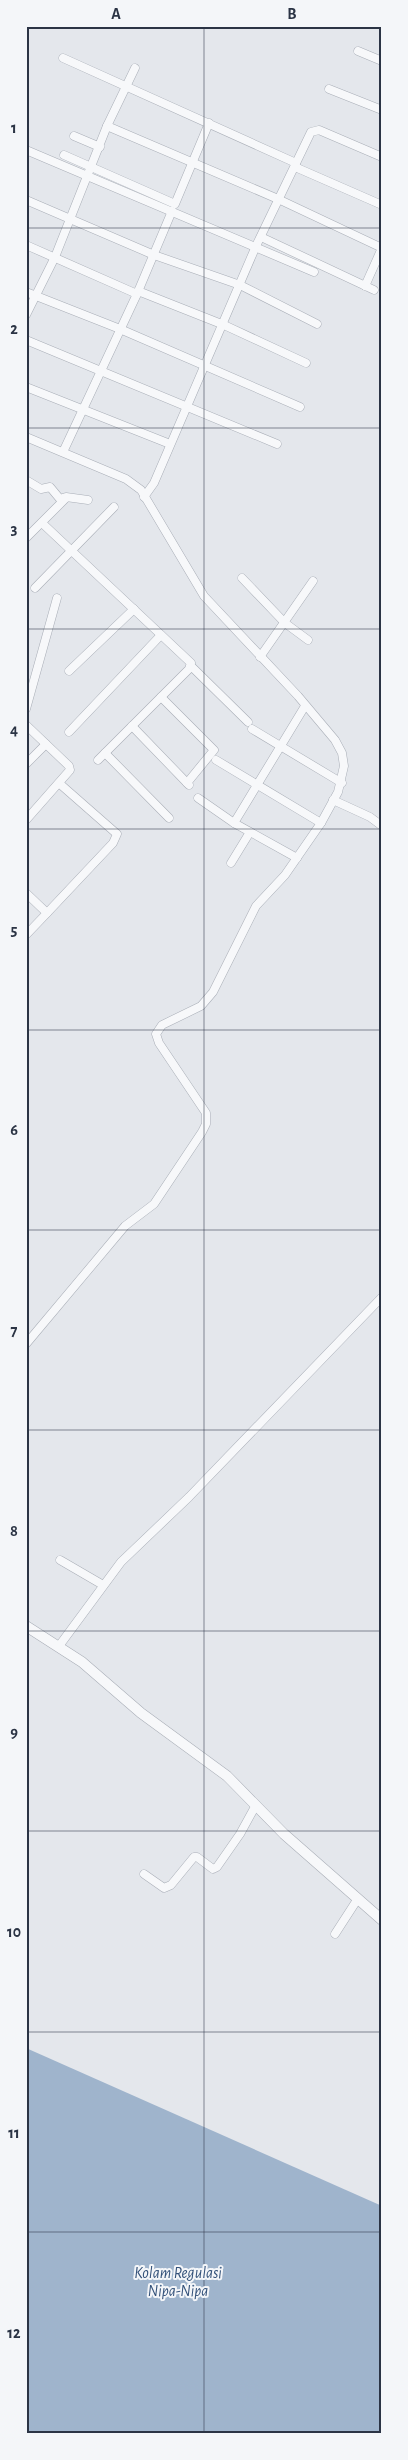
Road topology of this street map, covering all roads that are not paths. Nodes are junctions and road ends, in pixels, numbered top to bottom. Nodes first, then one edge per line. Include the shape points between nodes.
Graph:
1 (358, 51) dead end
2 (63, 58) dead end
3 (382, 61) edge
4 (135, 68) dead end
5 (128, 85) junction
6 (329, 89) dead end
7 (382, 110) edge
8 (209, 123) junction
9 (107, 126) junction
10 (74, 136) dead end
11 (100, 147) junction
12 (26, 150) edge
13 (64, 155) dead end
14 (382, 157) edge
15 (193, 163) junction
16 (296, 165) junction
17 (92, 167) junction
18 (88, 176) junction
19 (278, 199) junction
20 (26, 200) edge
21 (382, 205) edge
22 (172, 211) junction
23 (71, 220) junction
24 (261, 237) junction
25 (26, 245) edge
26 (256, 246) junction
27 (382, 248) edge
28 (154, 255) junction
29 (55, 257) junction
30 (314, 272) dead end
31 (240, 285) junction
32 (365, 286) junction
33 (374, 290) dead end
34 (26, 292) edge
35 (137, 292) junction
36 (36, 296) junction
37 (26, 315) edge
38 (317, 324) dead end
39 (224, 325) junction
40 (120, 329) junction
41 (26, 340) edge
42 (306, 363) dead end
43 (204, 367) junction
44 (101, 370) junction
45 (26, 387) edge
46 (186, 406) junction
47 (300, 407) dead end
48 (82, 410) junction
49 (26, 436) edge
50 (170, 444) junction
51 (277, 444) dead end
52 (63, 452) junction
53 (26, 480) edge
54 (66, 497) junction
55 (144, 497) junction
56 (88, 500) dead end
57 (114, 507) dead end
58 (42, 523) junction
59 (26, 538) edge
60 (72, 550) junction
61 (242, 578) dead end
62 (313, 581) dead end
63 (36, 588) dead end
64 (57, 598) dead end
65 (134, 608) junction
66 (285, 623) junction
67 (161, 635) junction
68 (308, 640) dead end
69 (260, 657) junction
70 (191, 666) junction
71 (69, 671) dead end
72 (161, 697) junction
73 (305, 706) junction
74 (26, 709) edge
75 (26, 725) edge
76 (132, 726) junction
77 (69, 732) dead end
78 (46, 744) junction
79 (279, 746) junction
80 (105, 753) junction
81 (98, 760) dead end
82 (216, 760) dead end
83 (26, 764) edge
84 (342, 782) junction
85 (60, 784) junction
86 (257, 784) junction
87 (198, 798) dead end
88 (333, 800) junction
89 (169, 818) dead end
90 (26, 820) edge
91 (234, 823) junction
92 (321, 823) junction
93 (382, 826) edge
94 (250, 832) junction
95 (297, 858) junction
96 (231, 863) dead end
97 (26, 893) edge
98 (47, 913) junction
99 (26, 935) edge
100 (382, 1297) edge
101 (26, 1344) edge
102 (60, 1560) dead end
103 (103, 1585) junction
104 (26, 1626) edge
105 (59, 1646) junction
106 (256, 1805) junction
107 (144, 1874) dead end
108 (357, 1900) junction
109 (382, 1920) edge
110 (335, 1934) dead end

1 - 3 street
2 - 5 street
4 - 5 street
5 - 8 street
5 - 9 street
6 - 7 street
8 - 15 street
8 - 16 street
9 - 11 street
9 - 15 street
10 - 11 street
11 - 17 street
12 - 18 street
13 - 17 street
14 - 16 street via 315,130 311,132
15 - 17 street via 175,204
15 - 19 street
16 - 19 street
16 - 21 street
17 - 18 street
18 - 22 street
18 - 23 street
19 - 24 street
19 - 27 street
20 - 23 street
22 - 26 street
22 - 28 street
23 - 28 street
23 - 29 street
24 - 26 street
24 - 32 street
25 - 29 street
26 - 30 street
26 - 31 street
27 - 32 street
28 - 31 street
28 - 35 street
29 - 35 street
29 - 36 street
31 - 38 street
31 - 39 street
32 - 33 street
34 - 36 street
35 - 39 street
35 - 40 street
36 - 37 street
36 - 40 street
39 - 42 street
39 - 43 street
40 - 43 street
40 - 44 street
41 - 44 street
43 - 46 street
43 - 47 street
44 - 46 street
44 - 48 street
45 - 48 street
46 - 50 street
46 - 51 street
48 - 50 street
48 - 52 street
49 - 52 street
50 - 55 street
52 - 55 street via 133,483
53 - 54 street via 41,489 50,487 60,500
54 - 56 street
54 - 58 street
55 - 69 street via 204,596
57 - 60 street
58 - 59 street
58 - 60 street
60 - 63 street
60 - 65 street
61 - 66 street
62 - 66 street
64 - 74 street
65 - 67 street
65 - 71 street
66 - 68 street
66 - 69 street
67 - 70 street
67 - 77 street
69 - 73 street
70 - 72 street
70 - 79 street via 250,726
72 - 76 street
72 - 76 street via 214,750 189,784
73 - 79 street
73 - 84 street via 342,753
75 - 78 street
76 - 80 street
78 - 83 street
78 - 85 street via 69,766 68,774
79 - 84 street
79 - 86 street
80 - 81 street
80 - 89 street
82 - 86 street
84 - 88 street
85 - 90 street
85 - 98 street via 116,834 113,843
86 - 91 street
86 - 92 street
87 - 91 street
88 - 92 street
88 - 93 street
91 - 94 street
92 - 95 street
94 - 95 street
94 - 96 street
95 - 101 street via 256,906 214,992 201,1006 162,1025 156,1034 206,1113 202,1132 154,1204 125,1226
97 - 98 street
98 - 99 street
100 - 103 street via 189,1497 120,1562
102 - 103 street
103 - 105 street
104 - 105 street
105 - 106 street via 141,1713 227,1776
106 - 107 street via 217,1867 208,1867 194,1856 171,1885 164,1888
106 - 108 street
108 - 109 street
108 - 110 street

